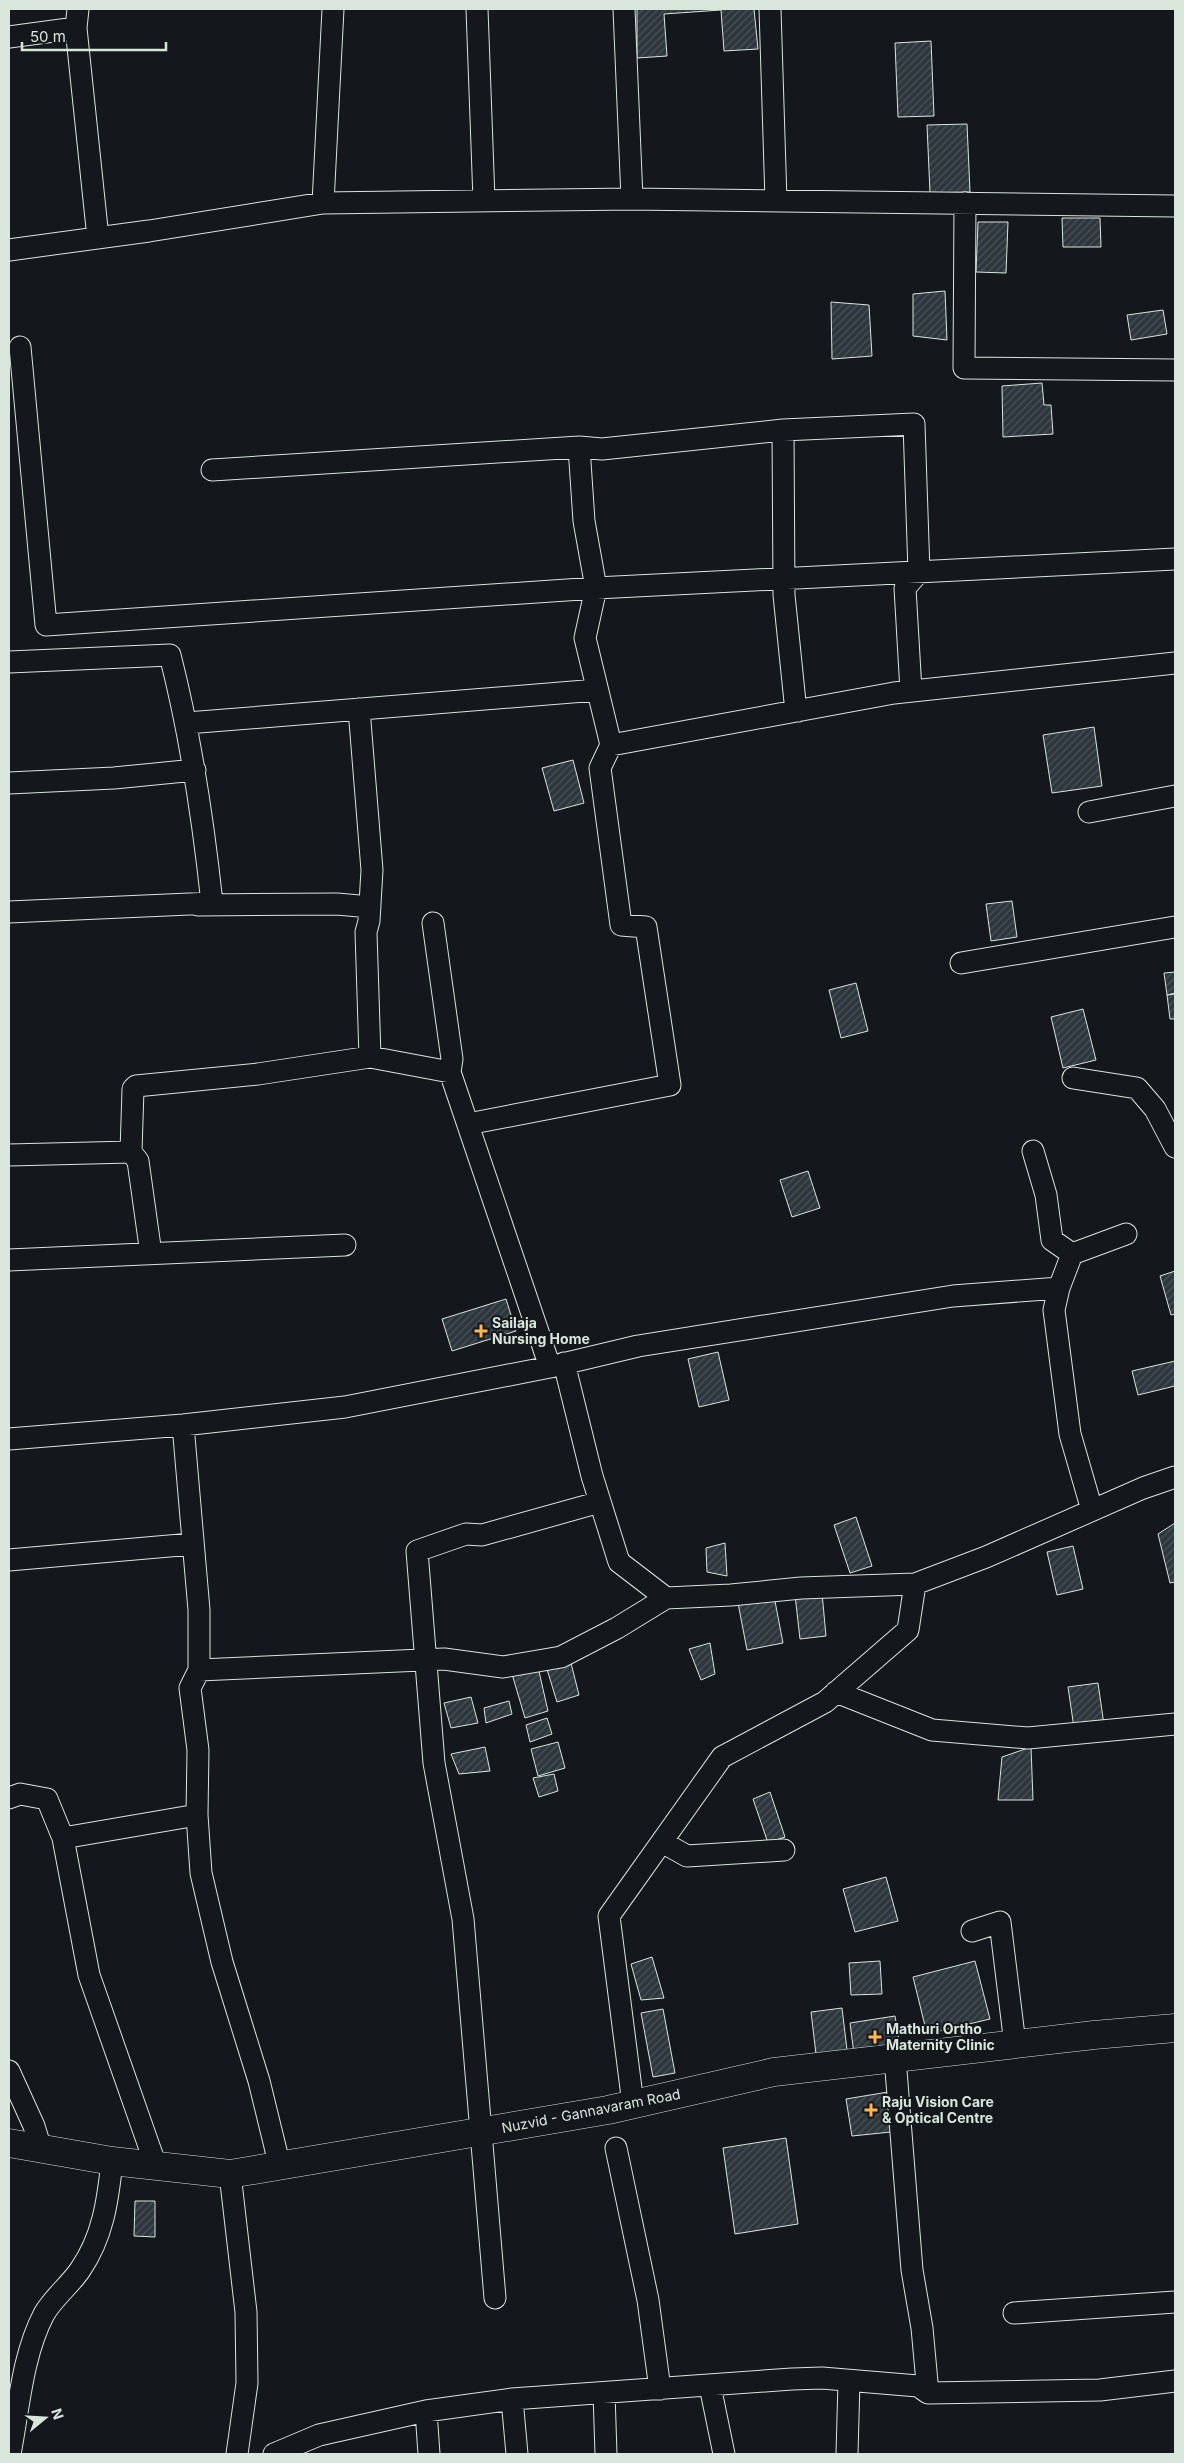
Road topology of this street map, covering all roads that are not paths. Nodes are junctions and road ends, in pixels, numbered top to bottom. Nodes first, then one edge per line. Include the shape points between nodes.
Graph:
1 (333, 9) edge
2 (477, 9) edge
3 (624, 9) edge
4 (770, 9) edge
5 (77, 18) edge
6 (9, 37) edge
7 (632, 199) junction
8 (484, 200) junction
9 (776, 201) junction
10 (965, 203) junction
11 (324, 204) junction
12 (1175, 206) edge
13 (98, 238) junction
14 (9, 250) edge
15 (20, 346) dead end
16 (1175, 370) edge
17 (783, 430) junction
18 (579, 447) junction
19 (212, 470) dead end
20 (1175, 560) edge
21 (919, 572) junction
22 (784, 579) junction
23 (596, 588) junction
24 (9, 662) edge
25 (1175, 663) edge
26 (597, 690) junction
27 (911, 691) junction
28 (359, 709) junction
29 (798, 711) junction
30 (187, 723) junction
31 (611, 745) junction
32 (195, 770) junction
33 (9, 784) edge
34 (1175, 796) edge
35 (1089, 812) dead end
36 (161, 906) junction
37 (370, 907) junction
38 (9, 912) edge
39 (434, 922) dead end
40 (1175, 927) edge
41 (961, 963) dead end
42 (370, 1057) junction
43 (450, 1072) junction
44 (1073, 1078) dead end
45 (468, 1124) junction
46 (1175, 1147) edge
47 (1033, 1151) dead end
48 (131, 1152) junction
49 (9, 1155) edge
50 (1126, 1234) dead end
51 (345, 1245) dead end
52 (151, 1254) junction
53 (1072, 1254) junction
54 (9, 1260) edge
55 (1059, 1288) junction
56 (557, 1365) junction
57 (183, 1425) junction
58 (9, 1439) edge
59 (1175, 1477) edge
60 (600, 1502) junction
61 (1092, 1510) junction
62 (192, 1544) junction
63 (9, 1560) edge
64 (915, 1584) junction
65 (666, 1598) junction
66 (426, 1660) junction
67 (199, 1670) junction
68 (836, 1692) junction
69 (1175, 1724) edge
70 (9, 1798) edge
71 (197, 1815) junction
72 (64, 1838) junction
73 (662, 1842) junction
74 (784, 1850) dead end
75 (972, 1931) dead end
76 (1175, 2028) edge
77 (1015, 2044) junction
78 (895, 2058) junction
79 (9, 2071) edge
80 (633, 2104) junction
81 (480, 2132) junction
82 (9, 2143) edge
83 (616, 2148) dead end
84 (41, 2149) junction
85 (112, 2161) junction
86 (156, 2166) junction
87 (280, 2167) junction
88 (230, 2174) junction
89 (495, 2298) dead end
90 (1175, 2302) edge
91 (1014, 2313) dead end
92 (849, 2381) junction
93 (1175, 2381) edge
94 (710, 2386) junction
95 (660, 2389) junction
96 (604, 2392) junction
97 (928, 2393) junction
98 (512, 2399) junction
99 (426, 2411) junction
100 (10, 2454) edge
101 (237, 2454) edge
102 (274, 2454) edge
103 (429, 2454) edge
104 (516, 2454) edge
105 (606, 2454) edge
106 (724, 2454) edge
107 (847, 2454) edge

1 - 11 street
2 - 8 street
3 - 7 street
4 - 9 street
5 - 6 street
5 - 13 street
7 - 8 street
7 - 9 street
8 - 11 street
9 - 10 street
10 - 12 street
10 - 16 street via 964,368
11 - 13 street
13 - 14 street
15 - 23 street via 46,625
17 - 18 street via 602,449
17 - 21 street via 914,424
17 - 22 street
18 - 19 street
18 - 23 street via 584,521
20 - 21 street
21 - 22 street
21 - 27 street via 905,588
22 - 23 street
22 - 29 street
23 - 26 street via 585,638
24 - 30 street via 170,655
25 - 27 street
26 - 28 street
26 - 31 street
27 - 29 street
28 - 30 street
28 - 37 street via 372,870
29 - 31 street
30 - 32 street
31 - 45 street via 600,768 621,925 646,927 670,1085
32 - 33 street
32 - 36 street via 212,903
34 - 35 street
36 - 37 street via 273,904
36 - 38 street
37 - 42 street via 366,932
39 - 43 street via 452,1059
40 - 41 street
42 - 43 street
42 - 48 street via 258,1074 136,1086 133,1089
43 - 45 street
44 - 46 street via 1136,1088 1154,1108
45 - 56 street
47 - 53 street via 1046,1196 1052,1240
48 - 49 street
48 - 52 street via 138,1162
50 - 53 street
51 - 52 street
52 - 54 street
53 - 55 street
55 - 56 street via 953,1296 638,1346
55 - 61 street via 1054,1310 1070,1434
56 - 57 street via 345,1407
56 - 60 street
57 - 58 street
57 - 62 street
59 - 61 street
60 - 65 street via 619,1562
60 - 66 street via 482,1536 466,1534 417,1552
61 - 64 street
62 - 63 street
62 - 67 street via 199,1610
64 - 65 street
64 - 68 street via 908,1630
65 - 66 street via 561,1657 504,1667 444,1659
66 - 67 street
66 - 81 street via 434,1763 463,1919
67 - 71 street via 190,1688 198,1750
68 - 69 street via 932,1730 1028,1738
68 - 73 street via 825,1702 722,1757
70 - 72 street via 20,1794 47,1799
71 - 72 street
71 - 87 street via 200,1872
72 - 86 street via 89,1975
73 - 74 street via 687,1856
73 - 80 street via 610,1916
75 - 77 street via 1000,1922
76 - 77 main road, Nuzvid - Gannavaram Road
77 - 78 main road, Nuzvid - Gannavaram Road
78 - 80 main road, Nuzvid - Gannavaram Road via 774,2072
78 - 97 street via 912,2270
79 - 84 street
80 - 81 main road, Nuzvid - Gannavaram Road
81 - 87 main road, Nuzvid - Gannavaram Road
81 - 89 street
82 - 84 main road, Nuzvid - Gannavaram Road
83 - 95 street via 648,2300
84 - 85 main road, Nuzvid - Gannavaram Road
85 - 86 main road, Nuzvid - Gannavaram Road
85 - 100 street via 106,2214 96,2239 81,2269 45,2313 30,2352
86 - 88 main road, Nuzvid - Gannavaram Road
87 - 88 main road, Nuzvid - Gannavaram Road
88 - 101 street via 246,2312 247,2382
90 - 91 street
92 - 94 street via 792,2379
92 - 97 street via 918,2386
92 - 107 street
93 - 97 street via 1100,2390
94 - 95 street
94 - 106 street
95 - 96 street
96 - 98 street
96 - 105 street
98 - 99 street
98 - 104 street
99 - 102 street via 319,2435
99 - 103 street

